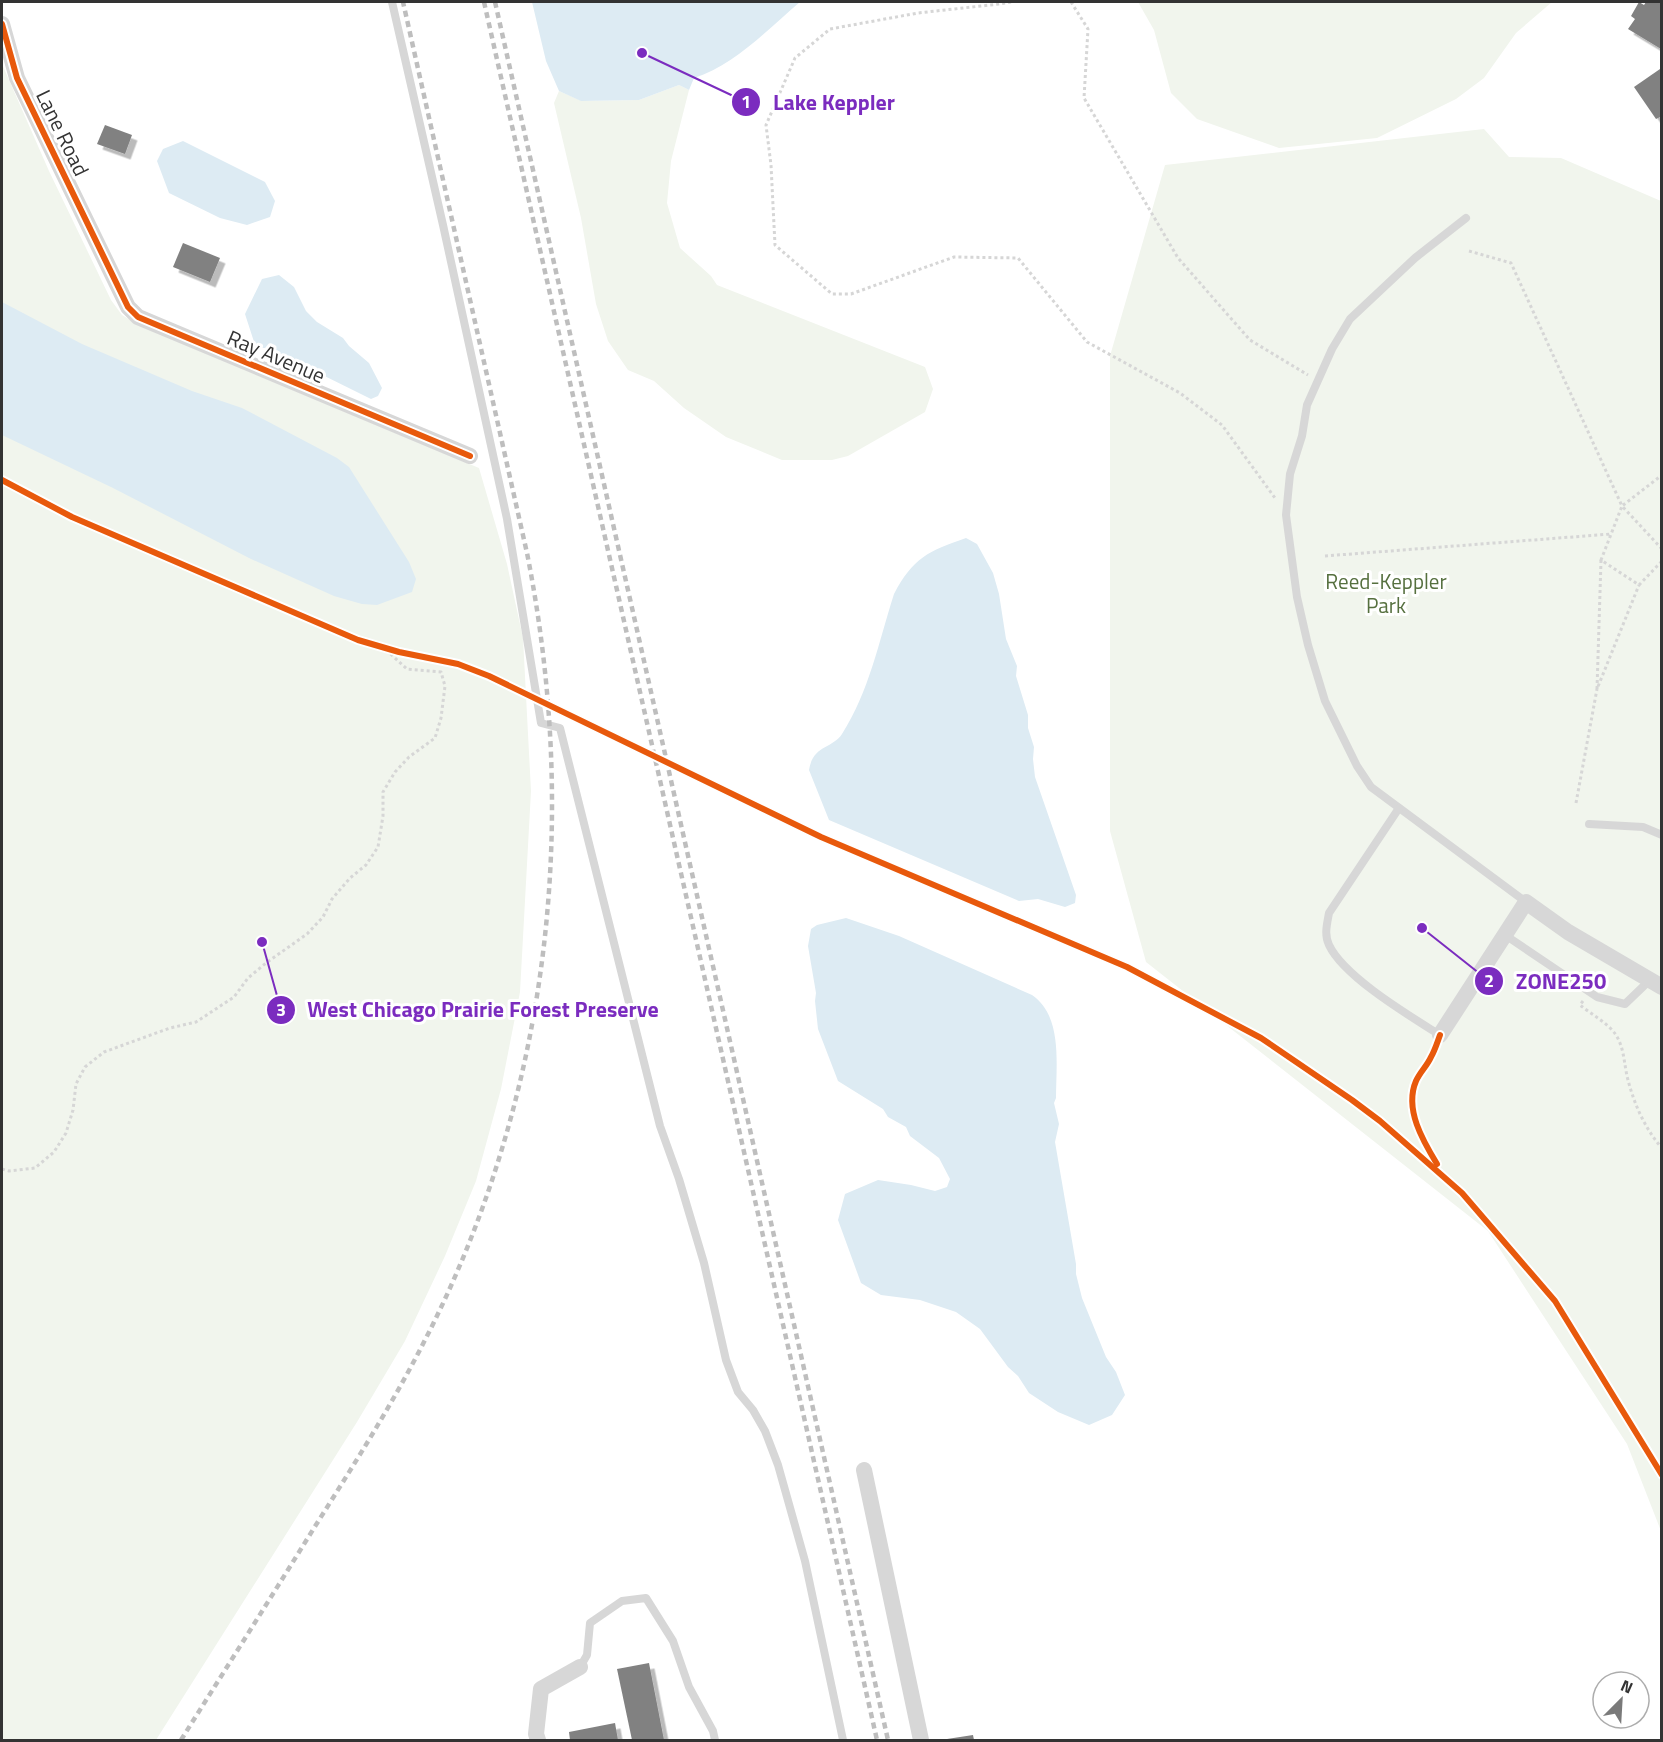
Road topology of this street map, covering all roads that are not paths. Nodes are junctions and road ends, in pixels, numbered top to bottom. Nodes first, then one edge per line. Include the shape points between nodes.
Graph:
1 (392, 2) edge
2 (2, 24) edge
3 (1466, 218) dead end
4 (101, 252) joint
5 (470, 456) dead end
6 (1399, 808) junction
7 (1589, 824) dead end
8 (1662, 835) edge
9 (1526, 902) junction
10 (1505, 935) junction
11 (1656, 984) edge
12 (1440, 1035) joint
13 (864, 1470) dead end
14 (580, 1667) joint
15 (538, 1740) edge
16 (714, 1740) edge
17 (843, 1740) edge
18 (921, 1740) edge

1 - 17 lane via 507,519 541,723 561,728 660,1126 704,1263 726,1360 738,1392 765,1431 778,1465 805,1561
2 - 4 street, Lane Road via 17,78
3 - 6 lane via 1415,258 1350,319 1307,405 1290,474 1287,515 1298,597 1325,701 1371,787
4 - 5 street, Ray Avenue via 128,307 138,317
6 - 9 lane
6 - 12 lane via 1329,913 1328,943 1350,972
7 - 8 lane via 1643,827
9 - 10 street
9 - 11 street
10 - 11 lane via 1597,997 1625,1004
10 - 12 street
13 - 18 street
14 - 15 street via 541,1689
14 - 16 lane via 587,1655 590,1623 622,1601 646,1598 673,1641

